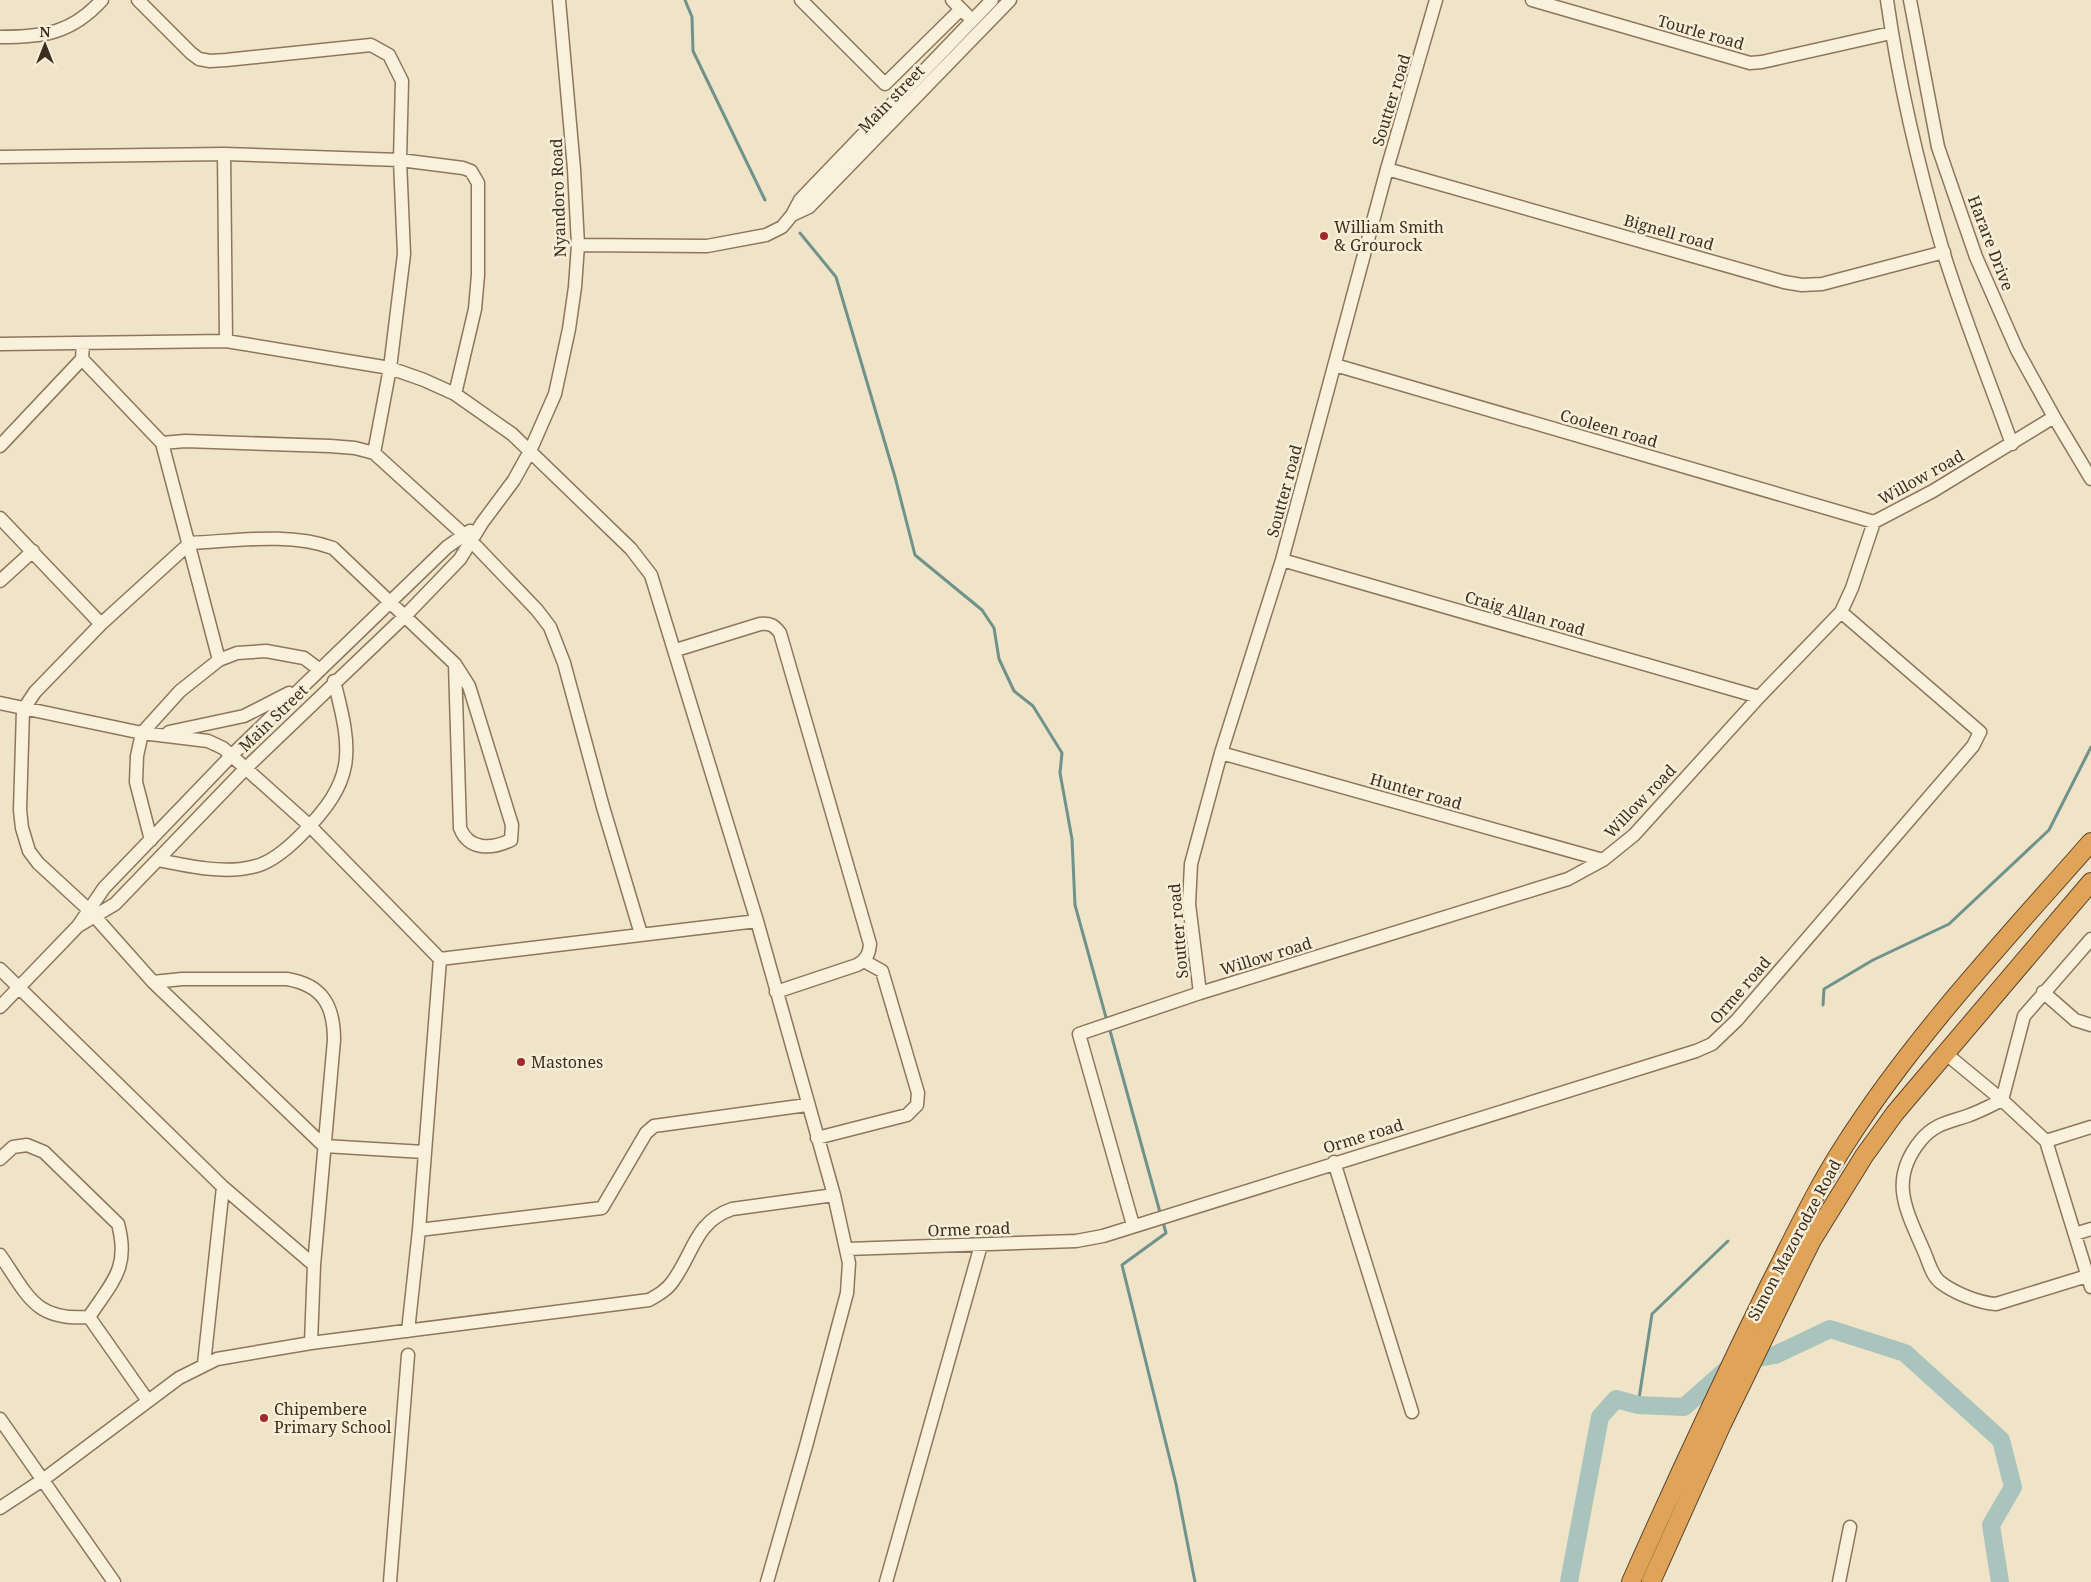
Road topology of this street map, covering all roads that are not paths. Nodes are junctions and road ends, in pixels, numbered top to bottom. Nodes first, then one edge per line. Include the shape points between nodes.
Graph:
1 (102, 0) edge
2 (138, 0) edge
3 (559, 0) edge
4 (801, 0) edge
5 (952, 0) edge
6 (992, 0) edge
7 (1010, 0) edge
8 (1436, 0) edge
9 (1532, 0) edge
10 (1887, 0) edge
11 (1910, 0) edge
12 (961, 10) junction
13 (976, 25) junction
14 (1891, 33) junction
15 (0, 37) edge
16 (224, 154) junction
17 (0, 157) edge
18 (400, 160) junction
19 (1387, 169) junction
20 (578, 244) junction
21 (1944, 252) junction
22 (226, 341) junction
23 (83, 343) junction
24 (0, 344) edge
25 (82, 359) junction
26 (1336, 365) junction
27 (390, 368) junction
28 (455, 394) junction
29 (556, 394) joint
30 (2054, 418) junction
31 (162, 443) junction
32 (2012, 444) junction
33 (0, 446) edge
34 (530, 452) junction
35 (374, 453) junction
36 (2091, 479) edge
37 (0, 518) edge
38 (1874, 522) junction
39 (468, 539) junction
40 (190, 543) junction
41 (33, 551) junction
42 (1282, 560) junction
43 (0, 581) edge
44 (390, 603) junction
45 (1841, 612) junction
46 (405, 616) junction
47 (101, 624) junction
48 (676, 650) junction
49 (219, 660) junction
50 (455, 664) junction
51 (320, 670) junction
52 (334, 681) junction
53 (301, 688) junction
54 (1759, 697) junction
55 (0, 704) edge
56 (23, 710) junction
57 (142, 733) junction
58 (161, 734) junction
59 (1221, 753) junction
60 (232, 756) junction
61 (246, 768) junction
62 (310, 826) junction
63 (151, 840) junction
64 (2091, 842) edge
65 (158, 860) junction
66 (1603, 860) junction
67 (2091, 882) edge
68 (92, 913) junction
69 (757, 921) junction
70 (642, 934) junction
71 (2091, 939) edge
72 (440, 959) junction
73 (864, 961) junction
74 (0, 969) edge
75 (152, 982) junction
76 (19, 988) junction
77 (776, 992) junction
78 (2042, 992) junction
79 (1200, 993) junction
80 (0, 1007) edge
81 (2091, 1025) edge
82 (1945, 1053) junction
83 (2002, 1100) junction
84 (807, 1105) junction
85 (2091, 1127) edge
86 (817, 1138) junction
87 (2046, 1141) junction
88 (324, 1146) junction
89 (424, 1152) junction
90 (0, 1159) edge
91 (1334, 1162) junction
92 (223, 1187) junction
93 (834, 1195) junction
94 (1134, 1225) junction
95 (2091, 1229) edge
96 (419, 1230) junction
97 (2075, 1234) junction
98 (981, 1245) junction
99 (847, 1249) junction
100 (0, 1254) edge
101 (314, 1265) junction
102 (2089, 1282) edge
103 (89, 1316) junction
104 (408, 1331) junction
105 (311, 1343) junction
106 (408, 1354) dead end
107 (204, 1364) junction
108 (148, 1401) junction
109 (1412, 1412) dead end
110 (0, 1419) edge
111 (1714, 1421) junction
112 (44, 1479) junction
113 (0, 1508) edge
114 (1850, 1527) dead end
115 (114, 1582) edge
116 (390, 1582) edge
117 (767, 1582) edge
118 (886, 1582) edge
119 (1631, 1582) edge
120 (1651, 1582) edge
121 (1839, 1582) edge

1 - 15 street via 79,20 54,33 38,37
2 - 18 street via 199,59 210,61 371,45 380,48 389,55 402,81
3 - 20 street, Nyandoro Road
4 - 12 street via 885,84
5 - 12 street
6 - 13 street, Main street
7 - 13 street, Main street
8 - 19 street, Soutter road
9 - 14 street, Tourle road via 1750,63
10 - 14 street
11 - 30 street, Harare Drive via 1941,156 1976,257 2017,350
12 - 13 street
13 - 20 street, Main street via 800,200 782,227 766,235 707,246
14 - 21 street via 1916,154
16 - 17 street
16 - 18 street
16 - 22 street
18 - 27 street via 404,261
18 - 28 street via 463,168 471,171 478,183 475,308
19 - 21 street, Bignell road via 1802,285 1829,283
19 - 26 street, Soutter road
20 - 29 street, Nyandoro Road via 570,329
21 - 32 street
22 - 23 street
22 - 27 street
23 - 24 street
23 - 25 street
25 - 31 street
25 - 33 street
26 - 38 street, Cooleen road
26 - 42 street, Soutter road
27 - 28 street
27 - 35 street
28 - 34 street via 498,422
29 - 34 street, Main Street
30 - 32 street, Willow road
30 - 36 street, Harare Drive
31 - 35 street via 330,446
31 - 40 street
32 - 38 street, Willow road
34 - 39 street, Main Street via 514,480
34 - 48 street via 642,561 651,576
35 - 39 street
37 - 41 street
38 - 45 street, Willow road
39 - 44 street, Main Street via 447,547
39 - 46 street, Main Street via 460,559
39 - 70 street via 550,627 564,663
40 - 44 street via 300,540 318,543 333,548
40 - 47 street
40 - 49 street
41 - 43 street
41 - 47 street
42 - 54 street, Craig Allan road
42 - 59 street, Soutter road
44 - 46 street
44 - 51 street, Main Street
45 - 54 street, Willow road
45 - 91 street, Orme road via 1980,732 1973,746 1723,1035 1696,1051
46 - 50 street
46 - 52 street, Main Street
47 - 56 street via 35,692
48 - 69 street
48 - 73 street via 760,624 768,623 780,633 868,936 869,954
49 - 51 street via 237,652 266,651 304,658
49 - 57 street via 180,691
50 - 50 street via 460,828 466,840 473,845 501,845 511,840 512,825 469,686
51 - 53 street, Main Street
52 - 61 street, Main Street
52 - 62 street via 346,730 346,761 343,778
53 - 58 street via 244,716
53 - 60 street, Main Street
54 - 66 street, Willow road via 1634,835
55 - 56 street
56 - 57 street
56 - 68 street via 20,810 29,851
57 - 58 street
57 - 63 street via 136,782
58 - 60 street via 208,741
59 - 66 street, Hunter road
59 - 79 street, Soutter road via 1191,864 1189,883 1191,929
60 - 61 street
60 - 63 street, Main Street
61 - 62 street
61 - 65 street, Main Street
62 - 65 street via 289,847 254,867 233,869
62 - 72 street
63 - 68 street, Main Street via 104,888
64 - 111 highway, Simon Mazorodze Road via 1993,954 1880,1093 1822,1181 1746,1333
65 - 68 street, Main Street via 115,904
66 - 79 street, Willow road via 1568,879
67 - 82 highway, Simon Mazorodze Road
68 - 75 street
68 - 76 street, Main Street
69 - 70 street
69 - 77 street
70 - 72 street
71 - 78 street
72 - 89 street
73 - 77 street
73 - 86 street via 882,971 918,1093 917,1105 908,1115
74 - 76 street
75 - 88 street
75 - 88 street via 287,979 314,988 327,1002 334,1024
76 - 80 street, Main Street
76 - 92 street
77 - 84 street
78 - 81 street via 2075,1020
78 - 83 street via 2024,1016
79 - 94 street, Willow road via 1079,1034
82 - 83 street
82 - 111 highway, Simon Mazorodze Road via 1864,1156 1812,1240 1764,1341
83 - 87 street
83 - 102 street via 1932,1129 1906,1164 1902,1186 1906,1211 1935,1275 1940,1282 1966,1295 1996,1304
84 - 86 street
84 - 96 street via 654,1126 646,1133 602,1208
85 - 87 street
86 - 93 street
87 - 97 street
88 - 89 street
88 - 101 street
89 - 96 street
90 - 103 street via 13,1147 27,1145 44,1152 118,1224 122,1237 120,1270
91 - 94 street, Orme road
91 - 109 street
92 - 101 street
92 - 107 street
93 - 99 street
93 - 104 street via 732,1208 720,1213 702,1228 673,1281 649,1300
94 - 98 street, Orme road via 1076,1241
95 - 97 street
96 - 104 street
97 - 102 street
98 - 99 street, Orme road
98 - 118 street
99 - 117 street via 850,1276 846,1293
100 - 103 street via 29,1297 43,1311 75,1318
101 - 105 street
103 - 108 street
104 - 105 street
105 - 107 street via 217,1358
106 - 116 street
107 - 108 street
108 - 112 street
110 - 112 street
111 - 119 highway, Simon Mazorodze Road
111 - 120 highway, Simon Mazorodze Road
112 - 113 street
112 - 115 street
114 - 121 street

